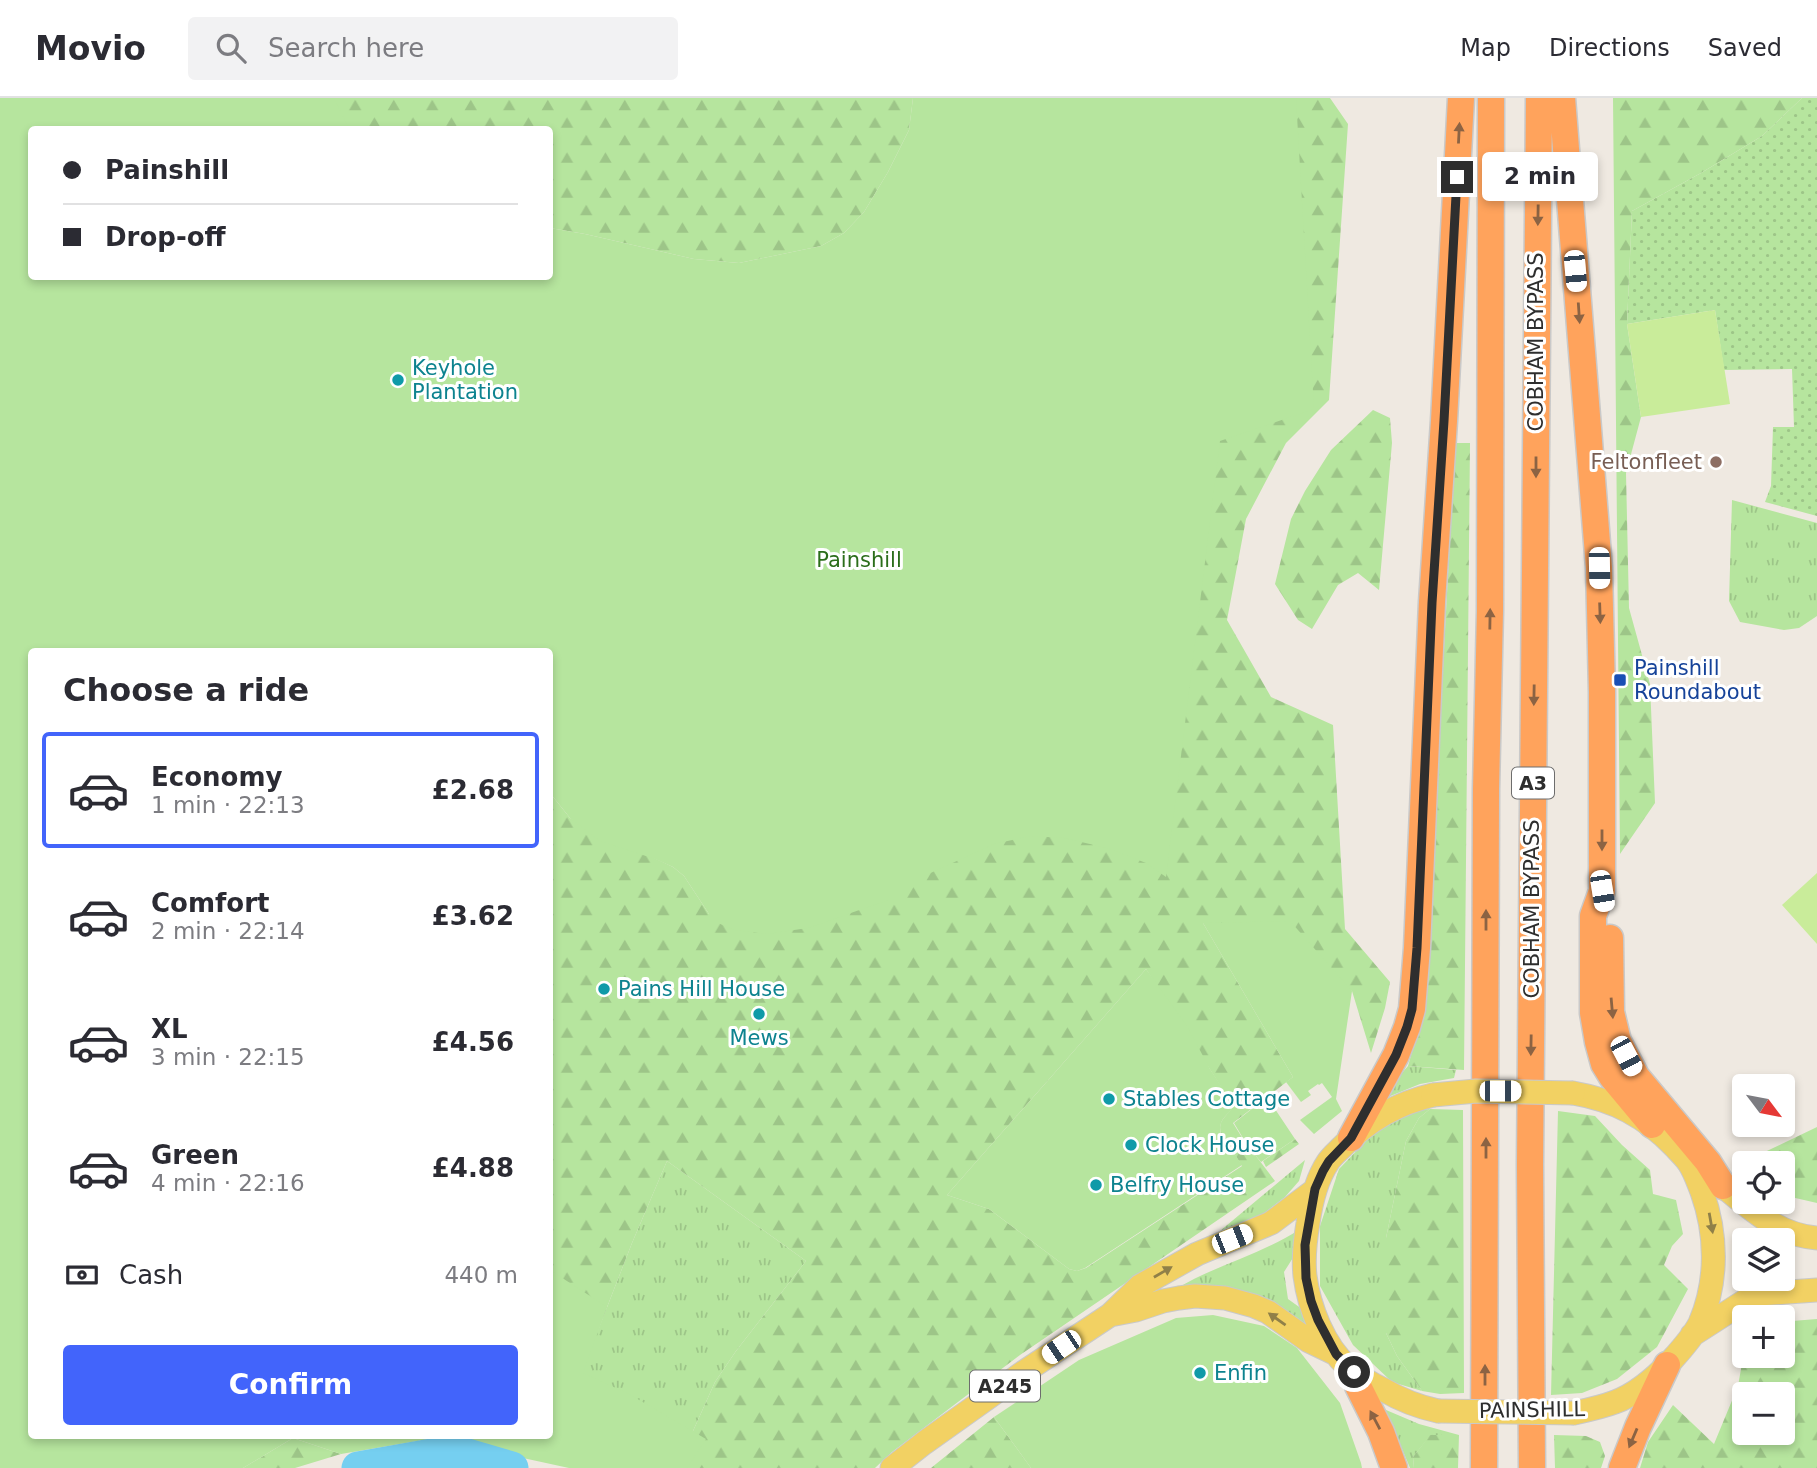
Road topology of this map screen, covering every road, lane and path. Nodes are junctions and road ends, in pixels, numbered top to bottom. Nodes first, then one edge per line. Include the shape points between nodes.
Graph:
1 (1461, 98) edge
2 (1491, 98) edge
3 (1539, 98) edge
4 (1562, 98) edge
5 (1602, 891) junction
6 (1652, 1125) junction
7 (1351, 1138) junction
8 (1687, 1160) junction
9 (1723, 1186) junction
10 (1315, 1189) junction
11 (1817, 1238) edge
12 (1817, 1290) edge
13 (1110, 1315) junction
14 (1691, 1336) junction
15 (1345, 1363) junction
16 (1667, 1364) junction
17 (892, 1468) edge
18 (1394, 1468) edge
19 (1485, 1468) edge
20 (1532, 1468) edge
21 (1622, 1468) edge

7 -> 1 highway via 1396,1055 1412,1009
19 -> 2 highway, A3
3 -> 20 highway, COBHAM BYPASS / A3 via 1530,1164
4 -> 5 highway via 1599,568
5 - 6 highway via 1593,916 1592,1013 1598,1042 1612,1077
5 -> 9 highway via 1611,940 1611,1012 1618,1041 1636,1076
6 - 7 main road, PAINSHILL, bridge via 1604,1099 1573,1093 1476,1091 1433,1094 1402,1104
6 - 8 main road, PAINSHILL
7 - 10 main road, PAINSHILL via 1329,1161
8 - 9 main road
8 -> 14 main road, PAINSHILL via 1708,1210 1714,1240 1713,1275
9 - 11 main road via 1761,1217
13 -> 10 main road, A245 via 1160,1273 1271,1223
10 - 15 main road, PAINSHILL via 1305,1245 1306,1278 1318,1320
12 - 14 main road via 1759,1294
15 -> 13 main road, A245 via 1268,1312 1225,1298 1179,1298
13 - 17 main road, A245
14 - 16 main road, PAINSHILL
15 - 16 main road, PAINSHILL, bridge via 1426,1409 1574,1413 1635,1392
18 -> 15 highway
16 -> 21 highway

